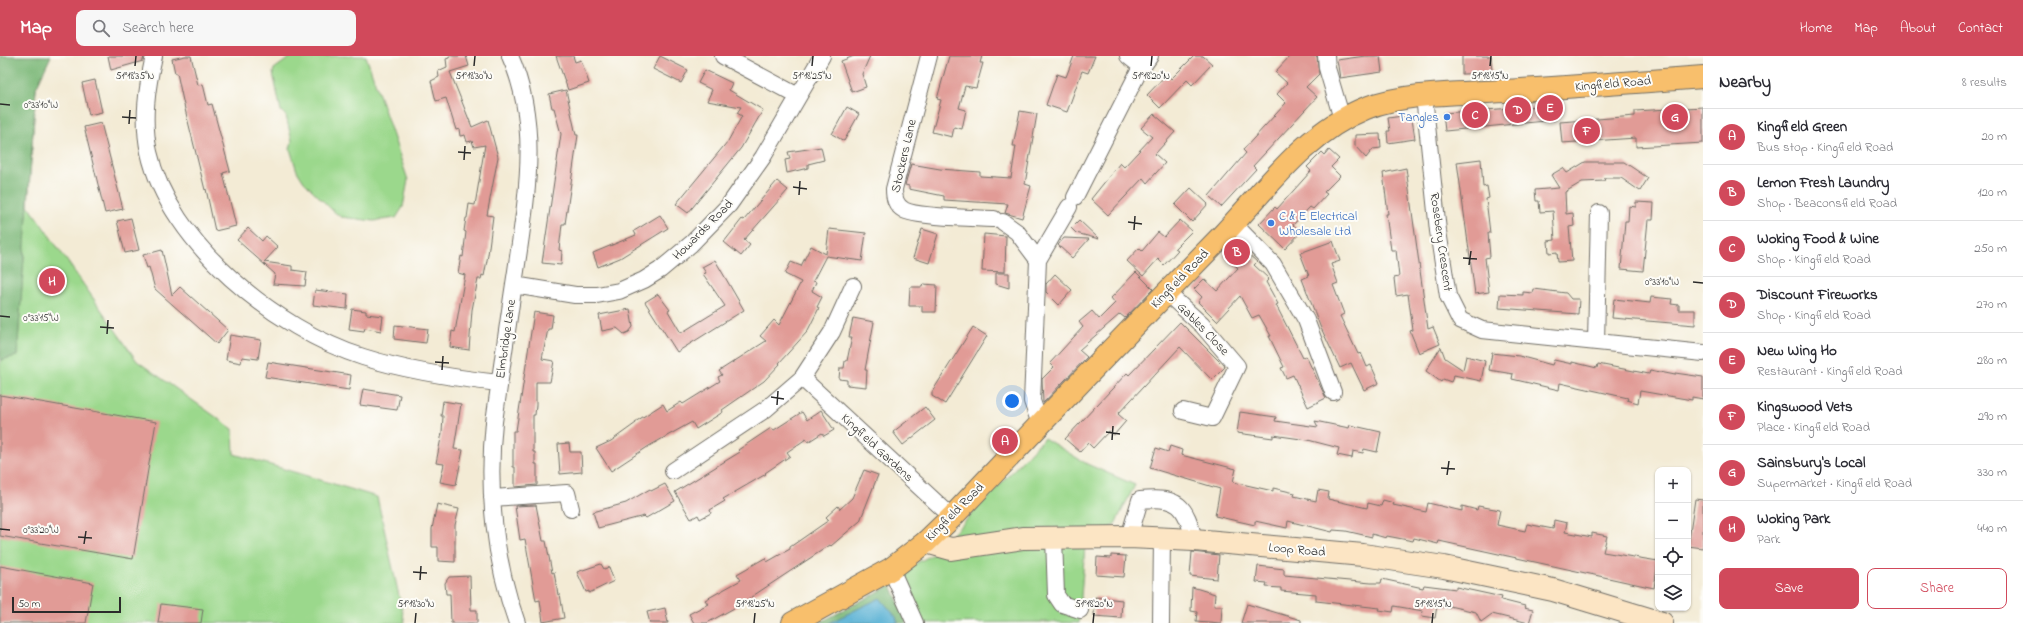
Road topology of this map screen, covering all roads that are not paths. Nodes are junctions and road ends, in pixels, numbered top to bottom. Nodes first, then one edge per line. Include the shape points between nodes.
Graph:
1 (154, 56) edge
2 (510, 56) edge
3 (723, 56) edge
4 (822, 56) edge
5 (929, 56) edge
6 (1128, 56) edge
7 (1326, 56) edge
8 (1146, 61) edge
9 (1703, 76) edge
10 (798, 96) junction
11 (1424, 96) junction
12 (1342, 119) junction
13 (1599, 213) dead end
14 (1234, 224) junction
15 (1038, 260) junction
16 (514, 285) junction
17 (853, 286) dead end
18 (1167, 293) junction
19 (1596, 342) junction
20 (1703, 353) edge
21 (802, 378) junction
22 (499, 383) junction
23 (1333, 392) dead end
24 (1183, 411) dead end
25 (1040, 424) junction
26 (673, 471) dead end
27 (492, 498) junction
28 (571, 509) dead end
29 (952, 517) junction
30 (1129, 537) junction
31 (1054, 538) junction
32 (1162, 538) junction
33 (1194, 540) junction
34 (926, 542) junction
35 (891, 569) junction
36 (1080, 610) dead end
37 (517, 623) edge
38 (793, 623) edge
39 (915, 623) edge
40 (1161, 623) edge
41 (1662, 623) edge

1 - 22 street via 145,111 148,150 154,171 166,200 208,256 226,274 268,307 309,333 343,350 412,370
2 - 16 street, Elmbridge Lane via 524,98 529,152
3 - 10 street
4 - 10 street, Howards Road
5 - 15 street, Stockers Lane via 894,189 894,199 903,210 910,213 998,221 1017,232
6 - 8 street
7 - 12 street
8 - 15 street via 1072,202
9 - 11 main road, Kingfield Road via 1584,87
10 - 16 street, Howards Road via 763,157 729,205 691,244 660,270 626,288 598,295 575,295
11 - 12 main road, Kingfield Road via 1380,103
11 - 19 street, Rosebery Crescent via 1438,231 1448,296 1460,320 1482,330
12 - 14 main road, Kingfield Road via 1317,136 1295,157
13 - 19 street
14 - 18 main road, Kingfield Road
14 - 23 street via 1273,264 1306,320
15 - 25 street via 1032,401
16 - 22 street, Elmbridge Lane
17 - 21 street via 832,332
18 - 24 street, Gables Close via 1202,325 1237,366 1212,418
18 - 25 main road, Kingfield Road
19 - 20 street, Rosebery Crescent
21 - 26 street via 766,409
21 - 29 street, Kingfield Gardens
22 - 27 street, Elmbridge Lane via 492,441
25 - 29 main road, Kingfield Road
27 - 28 street via 567,493
27 - 37 street, Elmbridge Lane via 502,572
29 - 34 main road, Kingfield Road
30 - 31 main road, Loop Road
30 - 32 main road, Loop Road
30 - 33 street via 1140,500 1156,498 1179,505 1189,518
31 - 34 main road, Loop Road via 1022,538 951,549
31 - 36 street via 1056,595 1062,604
32 - 33 main road, Loop Road
32 - 40 street
33 - 41 main road, Loop Road via 1363,556 1444,567 1553,590
34 - 35 main road, Kingfield Road
35 - 38 main road, Kingfield Road
35 - 39 street

